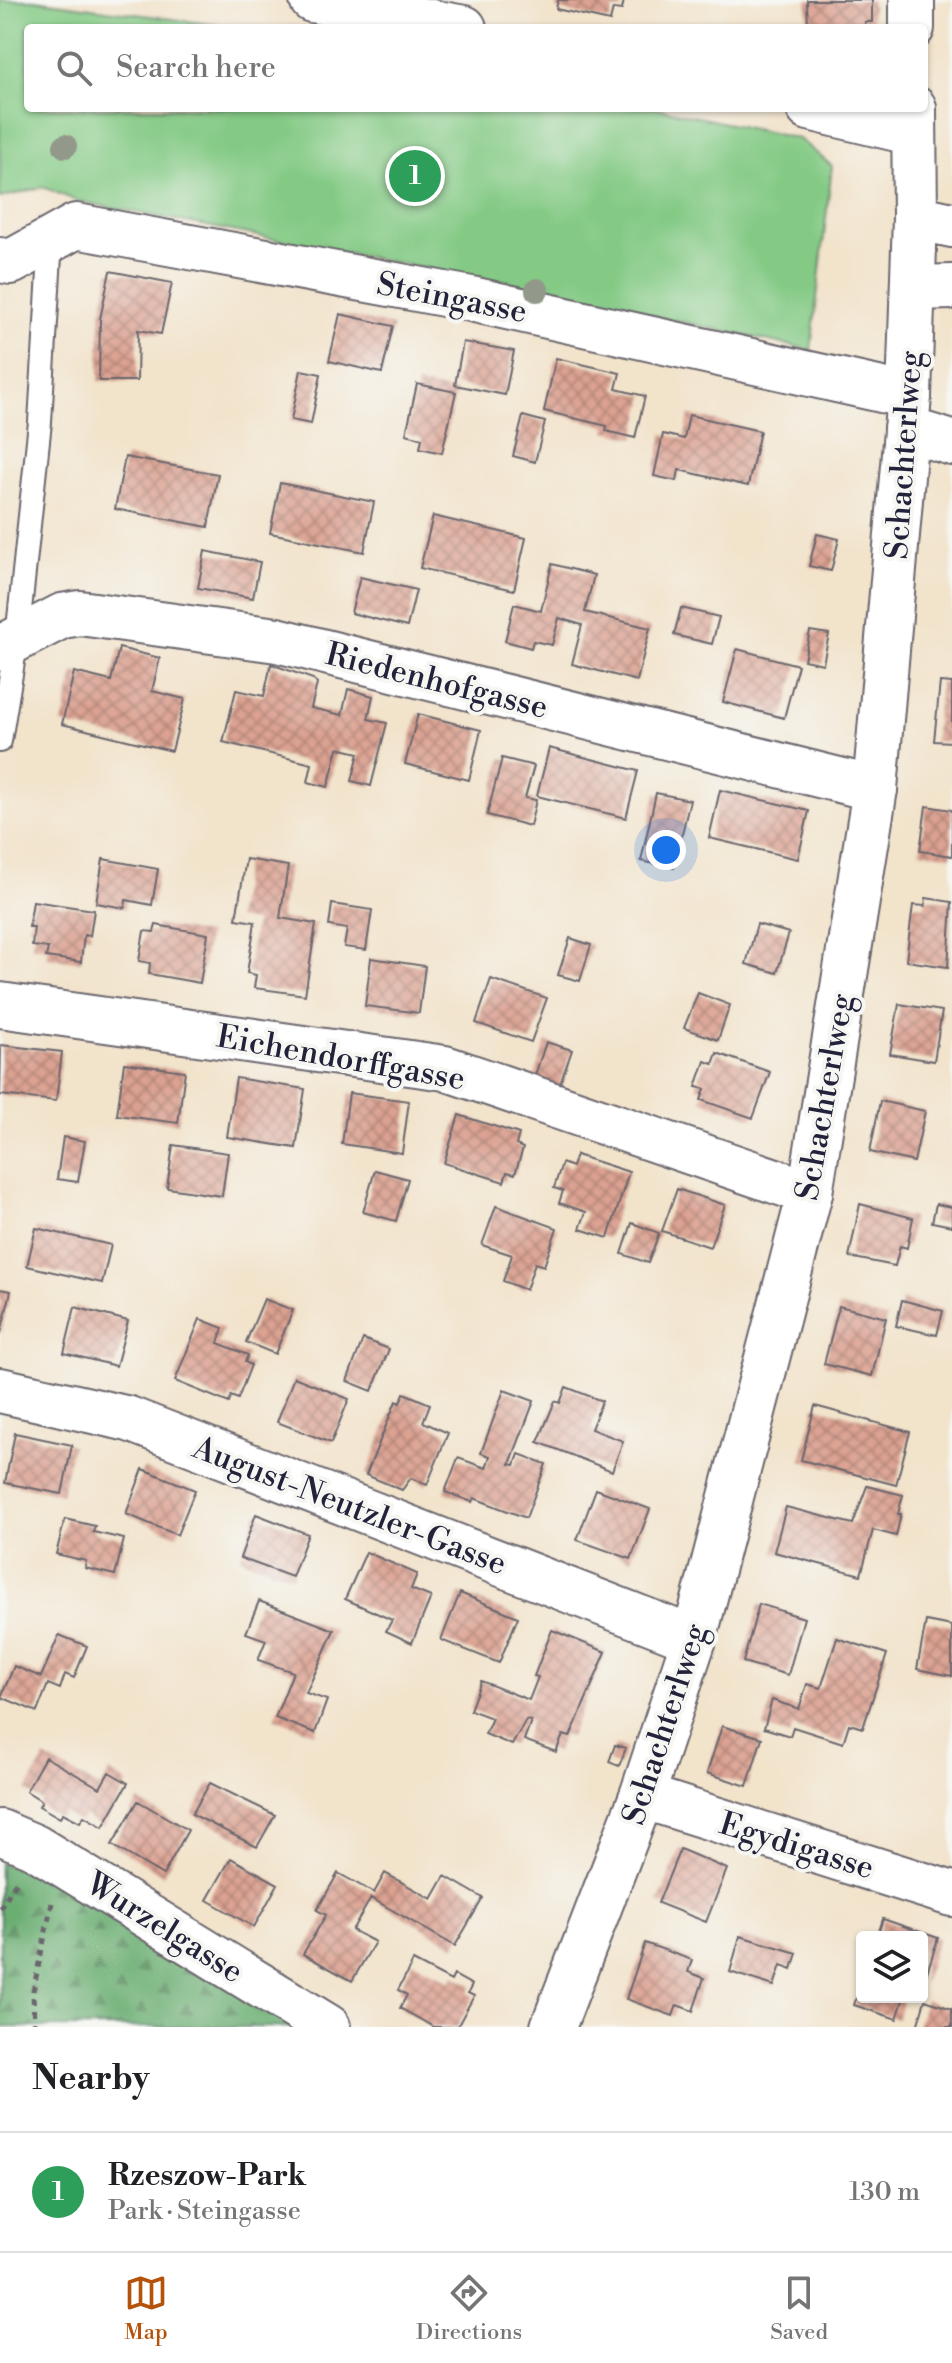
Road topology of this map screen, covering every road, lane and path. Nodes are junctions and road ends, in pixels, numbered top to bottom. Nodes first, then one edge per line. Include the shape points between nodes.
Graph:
1 (312, 0) edge
2 (912, 0) edge
3 (442, 24) edge
4 (912, 24) edge
5 (844, 112) edge
6 (914, 120) edge
7 (933, 221) edge
8 (51, 239) junction
9 (0, 260) edge
10 (933, 288) edge
11 (908, 413) junction
12 (952, 443) edge
13 (9, 643) edge
14 (0, 741) edge
15 (875, 789) junction
16 (0, 1005) edge
17 (810, 1193) junction
18 (0, 1390) edge
19 (694, 1639) junction
20 (642, 1796) junction
21 (0, 1832) edge
22 (57, 1888) dead end
23 (952, 1894) edge
24 (34, 2027) edge
25 (328, 2027) edge
26 (553, 2027) edge

1 - 3 street
2 - 4 street
5 - 6 street
6 - 7 street, Schachterlweg
7 - 10 street, Schachterlweg
8 - 9 street, Steingasse via 11,262
8 - 11 street, Steingasse via 76,226 471,299
8 - 13 lane via 40,422
10 - 11 street, Schachterlweg
11 - 12 street, Steingasse
11 - 15 street, Schachterlweg
13 - 14 lane
13 - 15 street, Riedenhofgasse via 62,616 80,613 277,640
15 - 17 street, Schachterlweg
16 - 17 street, Eichendorffgasse via 445,1068
17 - 19 street, Schachterlweg
18 - 19 street, August-Neutzler-Gasse via 129,1419
19 - 20 street, Schachterlweg
20 - 23 street, Egydigasse
20 - 26 street, Schachterlweg
21 - 25 street, Wurzelgasse via 35,1847
22 - 24 path via 33,1991

